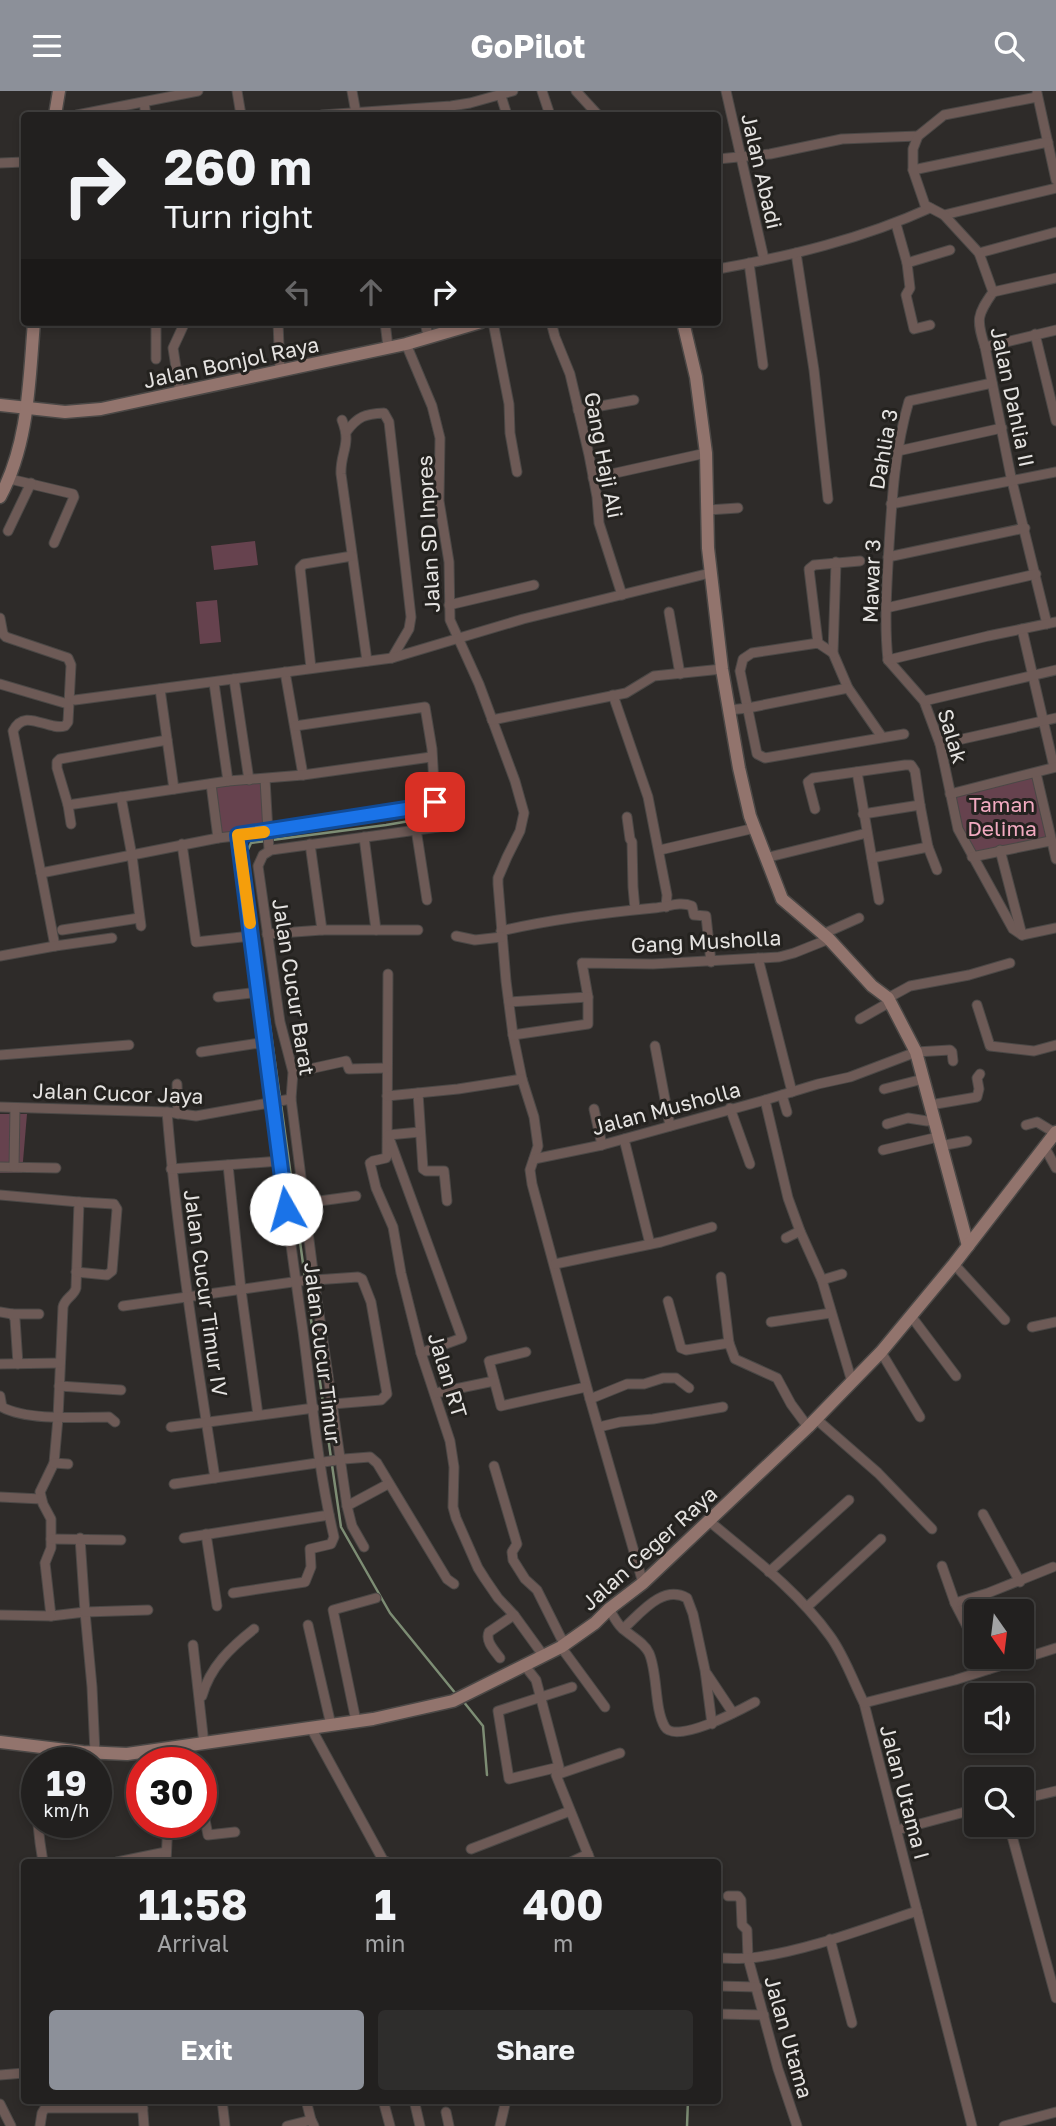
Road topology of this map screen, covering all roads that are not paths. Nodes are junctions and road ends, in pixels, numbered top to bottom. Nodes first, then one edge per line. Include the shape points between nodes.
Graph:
1 (59, 91) edge
2 (198, 91) edge
3 (237, 91) edge
4 (352, 91) edge
5 (513, 91) edge
6 (542, 91) edge
7 (576, 91) edge
8 (726, 91) edge
9 (168, 94) edge
10 (1037, 94) edge
11 (500, 96) junction
12 (144, 103) junction
13 (56, 112) edge
14 (107, 112) edge
15 (146, 112) edge
16 (240, 112) edge
17 (351, 112) edge
18 (376, 112) edge
19 (506, 112) edge
20 (549, 112) edge
21 (595, 112) edge
22 (918, 136) junction
23 (1048, 142) junction
24 (741, 157) junction
25 (721, 159) edge
26 (21, 162) edge
27 (0, 163) edge
28 (913, 170) junction
29 (1056, 180) edge
30 (1056, 188) edge
31 (930, 208) junction
32 (944, 215) junction
33 (896, 224) junction
34 (1056, 232) edge
35 (950, 250) dead end
36 (796, 253) junction
37 (979, 253) junction
38 (764, 259) junction
39 (749, 263) junction
40 (907, 263) junction
41 (721, 268) edge
42 (1056, 278) edge
43 (993, 292) junction
44 (930, 325) dead end
45 (34, 326) edge
46 (156, 326) edge
47 (183, 326) edge
48 (278, 326) edge
49 (385, 326) edge
50 (426, 326) edge
51 (466, 326) edge
52 (494, 326) edge
53 (552, 326) edge
54 (684, 326) edge
55 (1056, 330) edge
56 (1035, 334) junction
57 (428, 336) junction
58 (406, 344) junction
59 (388, 347) junction
60 (985, 347) junction
61 (156, 359) dead end
62 (763, 365) dead end
63 (280, 371) junction
64 (992, 383) junction
65 (180, 393) junction
66 (634, 400) dead end
67 (0, 405) edge
68 (27, 409) junction
69 (578, 410) junction
70 (342, 421) dead end
71 (1056, 421) edge
72 (1002, 428) junction
73 (346, 432) junction
74 (898, 451) junction
75 (706, 453) junction
76 (517, 472) dead end
77 (1056, 472) edge
78 (593, 478) junction
79 (10, 479) junction
80 (1013, 481) junction
81 (31, 483) junction
82 (0, 497) edge
83 (828, 499) dead end
84 (891, 504) junction
85 (738, 508) dead end
86 (708, 510) junction
87 (1026, 528) junction
88 (8, 531) dead end
89 (54, 543) dead end
90 (352, 556) junction
91 (888, 557) junction
92 (860, 561) dead end
93 (836, 562) junction
94 (710, 573) junction
95 (1036, 574) junction
96 (534, 585) dead end
97 (622, 595) junction
98 (449, 605) junction
99 (886, 608) junction
100 (669, 612) dead end
101 (0, 618) edge
102 (1052, 623) edge
103 (1022, 629) junction
104 (459, 639) junction
105 (818, 643) junction
106 (833, 653) junction
107 (392, 658) junction
108 (888, 660) junction
109 (367, 661) junction
110 (311, 668) junction
111 (722, 669) junction
112 (1056, 670) edge
113 (285, 672) junction
114 (680, 674) junction
115 (1032, 675) junction
116 (234, 679) junction
117 (214, 683) junction
118 (0, 684) edge
119 (848, 688) junction
120 (160, 689) junction
121 (613, 695) junction
122 (924, 701) junction
123 (71, 702) junction
124 (748, 708) junction
125 (729, 710) junction
126 (1056, 718) edge
127 (492, 720) junction
128 (1043, 720) junction
129 (295, 726) junction
130 (904, 734) dead end
131 (882, 737) junction
132 (167, 740) junction
133 (940, 744) junction
134 (431, 757) junction
135 (1055, 767) edge
136 (857, 772) junction
137 (1036, 773) junction
138 (303, 775) junction
139 (265, 779) junction
140 (249, 780) junction
141 (228, 782) junction
142 (211, 784) junction
143 (174, 789) junction
144 (950, 794) junction
145 (121, 797) junction
146 (68, 805) junction
147 (920, 805) junction
148 (815, 809) dead end
149 (863, 814) junction
150 (627, 817) dead end
151 (71, 824) dead end
152 (446, 826) dead end
153 (754, 828) junction
154 (416, 829) junction
155 (268, 833) junction
156 (867, 834) junction
157 (238, 835) junction
158 (364, 837) junction
159 (218, 838) junction
160 (1050, 841) junction
161 (182, 844) junction
162 (310, 844) junction
163 (928, 847) junction
164 (269, 849) junction
165 (660, 850) junction
166 (1000, 850) junction
167 (132, 856) junction
168 (972, 857) junction
169 (765, 858) junction
170 (872, 858) junction
171 (1056, 859) edge
172 (937, 870) dead end
173 (41, 873) junction
174 (427, 900) dead end
175 (879, 900) dead end
176 (666, 907) junction
177 (635, 909) junction
178 (859, 918) dead end
179 (1056, 928) edge
180 (62, 930) dead end
181 (322, 930) junction
182 (376, 930) junction
183 (418, 930) dead end
184 (268, 934) junction
185 (502, 934) junction
186 (1022, 935) junction
187 (251, 936) junction
188 (456, 936) dead end
189 (826, 936) junction
190 (112, 938) dead end
191 (55, 946) junction
192 (0, 956) edge
193 (758, 958) junction
194 (711, 962) junction
195 (1010, 964) dead end
196 (388, 974) dead end
197 (259, 992) junction
198 (218, 997) dead end
199 (587, 997) junction
200 (889, 1000) junction
201 (509, 1002) junction
202 (977, 1005) dead end
203 (860, 1019) dead end
204 (513, 1035) junction
205 (266, 1042) junction
206 (129, 1045) dead end
207 (655, 1045) dead end
208 (1056, 1045) edge
209 (201, 1052) dead end
210 (916, 1052) junction
211 (0, 1055) edge
212 (953, 1061) dead end
213 (386, 1068) junction
214 (305, 1070) dead end
215 (980, 1074) dead end
216 (522, 1079) junction
217 (923, 1080) junction
218 (177, 1084) dead end
219 (884, 1090) dead end
220 (418, 1093) junction
221 (787, 1093) junction
222 (387, 1096) junction
223 (290, 1099) junction
224 (765, 1100) junction
225 (274, 1101) junction
226 (930, 1105) junction
227 (0, 1107) edge
228 (15, 1108) junction
229 (730, 1108) junction
230 (594, 1109) dead end
231 (167, 1112) junction
232 (787, 1112) dead end
233 (178, 1114) junction
234 (934, 1120) junction
235 (887, 1124) dead end
236 (1026, 1125) dead end
237 (670, 1126) junction
238 (420, 1132) junction
239 (1055, 1133) edge
240 (388, 1135) junction
241 (624, 1139) junction
242 (939, 1141) junction
243 (967, 1141) dead end
244 (602, 1145) junction
245 (1044, 1146) junction
246 (883, 1150) dead end
247 (534, 1159) junction
248 (280, 1161) junction
249 (750, 1164) dead end
250 (228, 1165) junction
251 (0, 1167) edge
252 (14, 1167) junction
253 (56, 1168) dead end
254 (1056, 1168) edge
255 (171, 1169) junction
256 (0, 1195) edge
257 (356, 1196) dead end
258 (447, 1201) dead end
259 (79, 1202) junction
260 (305, 1203) junction
261 (712, 1227) dead end
262 (800, 1231) junction
263 (786, 1238) dead end
264 (650, 1244) junction
265 (968, 1246) junction
266 (555, 1264) junction
267 (954, 1264) junction
268 (76, 1272) junction
269 (842, 1274) dead end
270 (721, 1277) dead end
271 (305, 1280) junction
272 (822, 1280) junction
273 (241, 1290) junction
274 (187, 1298) junction
275 (668, 1301) dead end
276 (123, 1306) dead end
277 (0, 1312) edge
278 (831, 1313) junction
279 (12, 1314) junction
280 (39, 1314) dead end
281 (911, 1316) junction
282 (1005, 1320) dead end
283 (771, 1322) dead end
284 (1056, 1322) edge
285 (1032, 1327) dead end
286 (729, 1343) junction
287 (526, 1352) dead end
288 (881, 1352) junction
289 (421, 1353) junction
290 (60, 1363) junction
291 (0, 1364) edge
292 (18, 1364) junction
293 (956, 1376) dead end
294 (494, 1381) junction
295 (852, 1383) junction
296 (59, 1385) junction
297 (586, 1387) junction
298 (689, 1388) dead end
299 (121, 1390) dead end
300 (436, 1393) junction
301 (0, 1396) edge
302 (590, 1399) junction
303 (333, 1404) junction
304 (723, 1407) dead end
305 (314, 1408) junction
306 (258, 1415) junction
307 (919, 1417) dead end
308 (58, 1418) junction
309 (114, 1422) dead end
310 (206, 1422) junction
311 (811, 1422) junction
312 (171, 1427) dead end
313 (599, 1427) junction
314 (339, 1460) junction
315 (54, 1463) junction
316 (321, 1463) junction
317 (68, 1464) dead end
318 (494, 1466) dead end
319 (215, 1478) junction
320 (388, 1484) junction
321 (174, 1485) dead end
322 (0, 1497) edge
323 (41, 1499) junction
324 (849, 1500) dead end
325 (347, 1506) junction
326 (983, 1514) dead end
327 (329, 1515) junction
328 (709, 1521) junction
329 (932, 1529) dead end
330 (206, 1534) junction
331 (80, 1538) junction
332 (184, 1538) dead end
333 (51, 1539) junction
334 (121, 1539) dead end
335 (881, 1539) dead end
336 (364, 1547) dead end
337 (942, 1566) dead end
338 (1053, 1567) dead end
339 (769, 1572) junction
340 (1020, 1582) junction
341 (643, 1583) junction
342 (454, 1584) dead end
343 (233, 1593) dead end
344 (376, 1598) dead end
345 (955, 1602) junction
346 (217, 1607) dead end
347 (807, 1607) junction
348 (609, 1609) junction
349 (148, 1610) dead end
350 (85, 1612) junction
351 (0, 1615) edge
352 (514, 1615) junction
353 (51, 1616) junction
354 (964, 1620) edge
355 (307, 1625) dead end
356 (254, 1629) dead end
357 (623, 1629) junction
358 (193, 1645) dead end
359 (563, 1645) junction
360 (1056, 1648) edge
361 (543, 1655) junction
362 (1034, 1655) edge
363 (500, 1658) dead end
364 (525, 1666) junction
365 (989, 1669) edge
366 (705, 1670) junction
367 (572, 1687) dead end
368 (541, 1697) junction
369 (200, 1701) junction
370 (755, 1702) dead end
371 (864, 1703) junction
372 (605, 1707) dead end
373 (733, 1713) junction
374 (356, 1721) junction
375 (712, 1724) junction
376 (331, 1725) junction
377 (311, 1728) junction
378 (0, 1742) edge
379 (204, 1744) junction
380 (38, 1746) joint
381 (46, 1747) edge
382 (95, 1747) edge
383 (196, 1747) edge
384 (620, 1753) dead end
385 (1056, 1791) edge
386 (1034, 1796) edge
387 (567, 1812) junction
388 (964, 1812) edge
389 (897, 1830) junction
390 (235, 1832) dead end
391 (217, 1834) edge
392 (1012, 1837) edge
393 (39, 1838) edge
394 (167, 1838) edge
395 (471, 1849) dead end
396 (166, 1857) edge
397 (590, 1858) edge
398 (43, 1859) edge
399 (146, 1859) edge
400 (382, 1859) edge
401 (728, 1896) dead end
402 (918, 1911) junction
403 (830, 1939) junction
404 (721, 1958) edge
405 (748, 1958) junction
406 (721, 1986) edge
407 (757, 1987) junction
408 (1056, 1998) edge
409 (721, 2014) edge
410 (764, 2015) junction
411 (852, 2023) dead end
412 (21, 2073) edge
413 (0, 2075) edge
414 (0, 2104) edge
415 (142, 2104) edge
416 (222, 2104) edge
417 (307, 2104) edge
418 (384, 2104) edge
419 (415, 2104) edge
420 (505, 2104) edge
421 (446, 2112) dead end
422 (1056, 2112) edge
423 (312, 2123) edge
424 (11, 2126) edge
425 (40, 2126) edge
426 (144, 2126) edge
427 (225, 2126) edge
428 (287, 2126) edge
429 (390, 2126) edge
430 (420, 2126) edge
431 (449, 2126) edge
432 (500, 2126) edge
433 (797, 2126) edge
434 (972, 2126) edge
435 (1004, 2126) edge

1 - 13 main road
2 - 9 street
3 - 16 street
4 - 17 street
5 - 11 street
6 - 20 street
7 - 21 street
8 - 24 street, Jalan Abadi
9 - 12 street
10 - 22 street via 944,115
10 - 23 street
11 - 18 street via 451,106
11 - 19 street
12 - 14 street
12 - 15 street
22 - 24 street via 842,139
22 - 28 street
23 - 28 street
23 - 29 street
24 - 25 street
24 - 38 street, Jalan Abadi
26 - 27 street
28 - 31 street
30 - 32 street
31 - 32 street
31 - 33 street
32 - 37 street
33 - 36 street
33 - 40 street
34 - 37 street
35 - 40 street
36 - 38 street
36 - 83 street
37 - 43 street
38 - 39 street
39 - 41 street
39 - 62 street
40 - 44 street via 910,288 906,295 914,329
42 - 43 street
43 - 60 street, Jalan Dahlia II via 980,310 979,329
45 - 68 main road
46 - 61 street
47 - 65 street via 173,351
48 - 63 street
49 - 59 street
50 - 57 street
51 - 57 main road, Jalan Bonjol Raya
52 - 76 street
53 - 69 street, Gang Haji Ali
54 - 75 main road
55 - 56 street
56 - 60 street
56 - 71 street
57 - 58 main road, Jalan Bonjol Raya
58 - 59 main road, Jalan Bonjol Raya
58 - 98 street, Jalan SD Inpres via 440,438 439,501 449,562
59 - 63 main road, Jalan Bonjol Raya
60 - 64 street, Jalan Dahlia II
63 - 65 main road, Jalan Bonjol Raya
64 - 72 street, Jalan Dahlia II
64 - 74 street, Dahlia 3 via 909,401
65 - 68 main road, Jalan Bonjol Raya via 89,411
66 - 69 street
67 - 68 main road, Jalan Bonjol Raya
68 - 79 main road
69 - 78 street, Gang Haji Ali
70 - 73 street
72 - 74 street
72 - 80 street, Jalan Dahlia II
73 - 90 street via 340,467
73 - 107 street via 364,416 384,413 389,422 411,617
74 - 84 street, Dahlia 3
75 - 78 street
75 - 86 main road
77 - 80 street
78 - 97 street, Gang Haji Ali via 599,523
79 - 81 street
79 - 82 main road
80 - 84 street
80 - 87 street, Jalan Dahlia II
81 - 88 street
81 - 89 street via 74,495
84 - 91 street, Mawar 3
85 - 86 street
86 - 94 main road
87 - 91 street
87 - 95 street, Jalan Dahlia II
90 - 109 street
90 - 110 street via 301,565
91 - 99 street, Mawar 3
92 - 93 street
93 - 105 street via 809,569
93 - 106 street
94 - 97 street
94 - 111 main road
95 - 99 street
95 - 102 street, Jalan Dahlia II
96 - 98 street
97 - 104 street
98 - 104 street, Jalan SD Inpres
99 - 108 street, Mawar 3
100 - 114 street
101 - 123 street via 6,637 70,660
102 - 103 street
103 - 108 street
103 - 115 street
104 - 107 street
104 - 127 street, Jalan SD Inpres
105 - 106 street
105 - 124 street via 746,656 740,668
106 - 119 street
107 - 109 street
108 - 122 street, Salak
109 - 110 street
110 - 113 street
111 - 114 street
111 - 125 main road
112 - 115 street
113 - 116 street
113 - 129 street
114 - 121 street via 652,677 631,692
115 - 122 street
115 - 128 street
116 - 117 street
116 - 140 street
117 - 120 street
117 - 141 street
118 - 123 street
119 - 124 street
119 - 131 street
120 - 123 street
120 - 132 street
121 - 127 street
121 - 165 street via 648,797
122 - 133 street, Salak
123 - 173 street via 65,726 28,719 13,731
124 - 125 street
124 - 131 street via 756,751 764,758
125 - 153 main road
126 - 128 street
127 - 185 street, Jalan SD Inpres via 524,813 498,878
128 - 133 street
128 - 135 street
129 - 134 street via 422,707 426,709
129 - 138 street
130 - 131 street
132 - 143 street
132 - 146 street via 57,762
133 - 144 street, Salak
134 - 138 street
134 - 155 street via 436,799 432,805
135 - 137 street
136 - 147 street via 911,765
136 - 148 street via 810,780
136 - 149 street
137 - 144 street
137 - 160 street
138 - 139 street
139 - 140 street
139 - 155 street
140 - 141 street
141 - 142 street
142 - 143 street
142 - 159 street
143 - 145 street
144 - 168 street, Salak via 958,829
145 - 146 street
145 - 167 street
146 - 151 street
147 - 149 street
147 - 163 street
149 - 156 street
150 - 177 street
152 - 154 street
153 - 165 street
153 - 169 main road
154 - 158 street
154 - 174 street
155 - 157 street
155 - 164 street
156 - 169 street
156 - 170 street
157 - 159 street
157 - 187 street, Jalan Cucur Timur
158 - 162 street
158 - 182 street
159 - 161 street
160 - 166 street
160 - 171 street
161 - 167 street
161 - 187 street via 196,942
162 - 164 street
162 - 181 street
163 - 170 street
163 - 172 street
164 - 184 street, Jalan Cucur Barat via 258,866
165 - 176 street
166 - 168 street
166 - 186 street
167 - 173 street
167 - 180 street via 140,922
168 - 186 street, Salak via 1013,929
169 - 189 main road via 782,899
170 - 175 street
173 - 191 street
176 - 177 street
176 - 194 street via 687,904 694,915 706,916
177 - 185 street
178 - 189 street, Gang Musholla
179 - 186 street
181 - 182 street
181 - 184 street
182 - 183 street
184 - 223 street, Jalan Cucur Barat via 293,1072
185 - 188 street via 475,940
185 - 201 street, Jalan SD Inpres
187 - 197 street, Jalan Cucur Timur
189 - 193 street, Gang Musholla via 794,953
189 - 200 main road
190 - 191 street
191 - 192 street
193 - 194 street, Gang Musholla
193 - 221 street
194 - 199 street, Gang Musholla via 582,963
195 - 200 street via 910,986
196 - 213 street, Jalan RT
197 - 198 street
197 - 205 street, Jalan Cucur Timur
199 - 201 street
199 - 204 street via 588,1024
200 - 203 street
200 - 210 main road
201 - 204 street, Jalan SD Inpres
202 - 208 street via 990,1046 1034,1051
204 - 216 street, Jalan SD Inpres
205 - 209 street
205 - 225 street, Jalan Cucur Timur
206 - 211 street
207 - 237 street
210 - 212 street via 950,1050
210 - 217 main road
210 - 221 street via 862,1073
213 - 214 street via 349,1069 346,1061
213 - 222 street, Jalan RT
215 - 226 street via 977,1097
216 - 220 street
216 - 247 street, Jalan SD Inpres via 537,1135
217 - 219 street
217 - 226 main road
218 - 233 street
220 - 222 street
220 - 238 street
221 - 224 street
221 - 232 street
222 - 240 street, Jalan RT
223 - 225 street, Jalan Cucor Jaya
223 - 260 street, Jalan Cucur Barat
224 - 229 street, Jalan Musholla
224 - 262 street, Jalan Musholla
225 - 233 street, Jalan Cucor Jaya via 196,1117
225 - 248 street, Jalan Cucur Timur
226 - 234 main road
227 - 228 street, Jalan Cucor Jaya
228 - 231 street, Jalan Cucor Jaya
228 - 252 street
229 - 237 street, Jalan Musholla
229 - 249 street
230 - 244 street
231 - 233 street, Jalan Cucor Jaya
231 - 255 street, Jalan Cucur Timur IV
234 - 235 street via 908,1118
234 - 242 main road
236 - 239 street via 1037,1122
237 - 241 street, Jalan Musholla
238 - 240 street
238 - 258 street via 423,1169 444,1171
239 - 245 main road, Jalan Ceger Raya
240 - 289 street, Jalan RT via 386,1158 370,1163 393,1227
240 - 289 street via 462,1338
241 - 244 street, Jalan Musholla
241 - 264 street
242 - 243 street
242 - 246 street
242 - 265 main road
244 - 247 street, Jalan Musholla
245 - 254 street
245 - 265 main road, Jalan Ceger Raya
247 - 266 street, Jalan SD Inpres via 532,1184
248 - 250 street
248 - 271 street, Jalan Cucur Timur
250 - 255 street
250 - 273 street
251 - 252 street
252 - 253 street
255 - 274 street, Jalan Cucur Timur IV
256 - 259 street
257 - 260 street
259 - 268 street
259 - 268 street via 114,1204 117,1209 112,1271 107,1275
260 - 271 street, Jalan Cucur Barat
261 - 264 street
262 - 263 street
262 - 272 street, Jalan Musholla
264 - 266 street
265 - 267 main road, Jalan Ceger Raya
266 - 297 street, Jalan SD Inpres
267 - 281 main road, Jalan Ceger Raya
267 - 282 street
268 - 290 street via 76,1290 62,1307
269 - 272 street
270 - 286 street
271 - 273 street
271 - 303 street, Jalan Cucur Barat
271 - 303 street via 356,1276 362,1279 371,1302 386,1396
271 - 305 street, Jalan Cucur Timur
272 - 278 street, Jalan Musholla
273 - 274 street
273 - 306 street
274 - 276 street
274 - 310 street, Jalan Cucur Timur IV
275 - 286 street via 683,1349
277 - 279 street
278 - 283 street
278 - 295 street, Jalan Musholla
279 - 280 street
279 - 292 street
281 - 288 main road, Jalan Ceger Raya
281 - 293 street
284 - 285 street
286 - 311 street via 735,1359 777,1378 791,1404
287 - 294 street via 489,1361
288 - 295 main road, Jalan Ceger Raya
288 - 307 street
289 - 300 street, Jalan RT
290 - 292 street
290 - 296 street
291 - 292 street
294 - 297 street via 501,1406
294 - 300 street
295 - 311 main road, Jalan Ceger Raya
296 - 299 street
296 - 308 street
297 - 302 street, Jalan SD Inpres
298 - 302 street via 676,1378 663,1378 627,1384
300 - 352 street, Jalan RT via 450,1441 456,1518 478,1568
301 - 308 street via 2,1407 12,1411
302 - 313 street, Jalan SD Inpres
303 - 314 street, Jalan Cucur Barat
304 - 313 street
305 - 306 street
305 - 316 street, Jalan Cucur Timur
306 - 310 street
308 - 309 street via 109,1417
308 - 315 street
310 - 312 street
310 - 319 street, Jalan Cucur Timur IV
311 - 328 main road, Jalan Ceger Raya
311 - 329 street via 878,1473
313 - 341 street, Jalan SD Inpres
314 - 316 street
314 - 320 street via 370,1457
314 - 325 street, Jalan Cucur Barat
315 - 317 street
315 - 323 street via 41,1487
316 - 319 street
316 - 327 street, Jalan Cucur Timur
318 - 359 street via 517,1544 513,1560 537,1590
319 - 321 street
320 - 325 street
320 - 342 street
322 - 323 street
323 - 333 street via 50,1517
324 - 339 street
325 - 336 street, Jalan Cucur Barat
326 - 340 street
327 - 330 street
327 - 343 street, Jalan Cucur Timur via 333,1541 310,1549 311,1567 305,1581
328 - 339 street, Jalan Utama I
328 - 341 main road, Jalan Ceger Raya
330 - 332 street
330 - 346 street
331 - 333 street
331 - 334 street
331 - 350 street
333 - 353 street via 46,1563
335 - 347 street
337 - 345 street
338 - 340 street
339 - 347 street, Jalan Utama I
340 - 345 street
341 - 348 main road, Jalan Ceger Raya
344 - 374 street via 335,1608 333,1614
345 - 354 street
347 - 371 street, Jalan Utama I via 832,1638
348 - 357 street
348 - 359 main road, Jalan Ceger Raya
349 - 350 street
350 - 353 street
350 - 382 street
351 - 353 street
352 - 361 street, Jalan RT
352 - 363 street via 487,1635
355 - 376 street
356 - 369 street via 211,1672
357 - 366 street via 660,1597 673,1593 687,1598
357 - 375 street via 650,1654 665,1728 676,1732
358 - 369 street
359 - 361 main road, Jalan Ceger Raya
359 - 372 street
360 - 362 street
361 - 364 main road, Jalan Ceger Raya
364 - 368 street
364 - 374 main road, Jalan Ceger Raya via 453,1701
365 - 371 street
366 - 373 street
366 - 375 street
367 - 368 street
368 - 368 street via 498,1711 509,1779 559,1767
369 - 379 street
370 - 373 street
371 - 389 street, Jalan Utama I
373 - 375 street
374 - 376 main road, Jalan Ceger Raya
376 - 377 main road, Jalan Ceger Raya
377 - 379 main road, Jalan Ceger Raya
377 - 400 street
378 - 380 main road, Jalan Ceger Raya
379 - 383 main road, Jalan Ceger Raya
380 - 381 main road, Jalan Ceger Raya
384 - 387 street via 556,1775
385 - 386 street
387 - 395 street
387 - 397 street
388 - 389 street
389 - 402 street, Jalan Utama I
390 - 391 street
392 - 408 street
393 - 398 street
394 - 396 street
396 - 399 street
401 - 405 street, Jalan Utama via 738,1896 741,1901
402 - 403 street
402 - 434 street, Jalan Utama I
403 - 405 street
403 - 411 street
404 - 405 street
405 - 407 street, Jalan Utama
406 - 407 street
407 - 410 street, Jalan Utama
409 - 410 street
410 - 433 street, Jalan Utama
412 - 413 street
414 - 424 street
415 - 425 street via 47,2108
415 - 426 street
416 - 427 street
417 - 423 street
418 - 429 street
419 - 430 street
420 - 432 street
421 - 431 street
422 - 435 street
423 - 428 street

